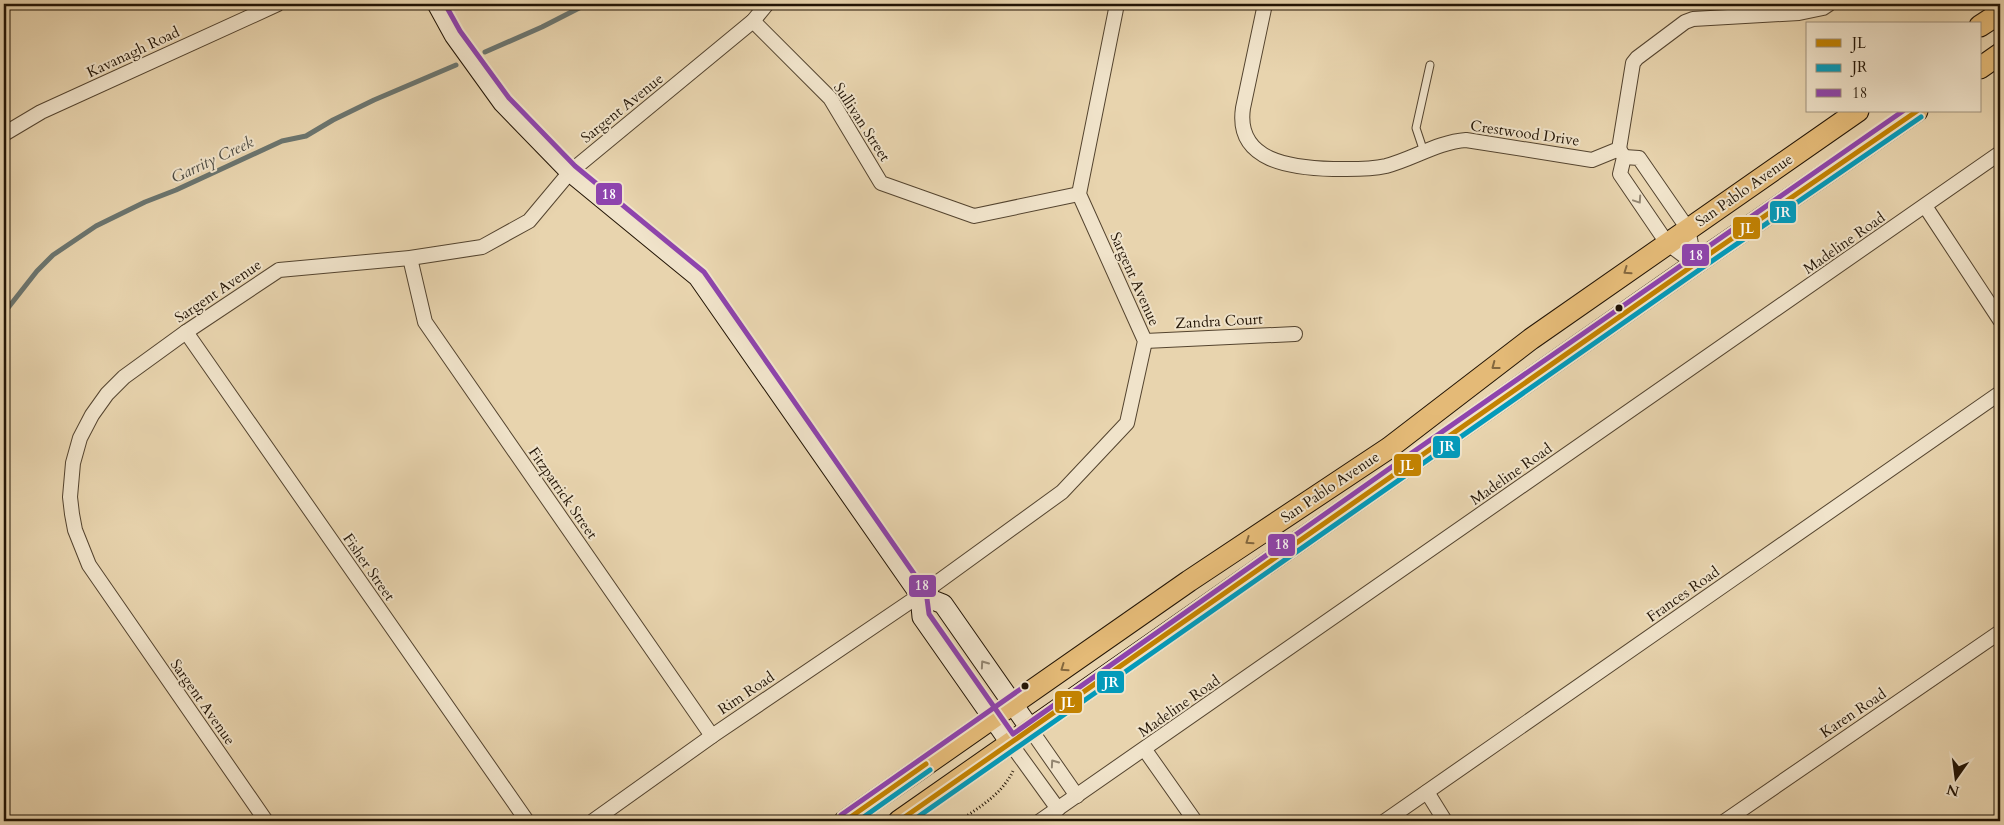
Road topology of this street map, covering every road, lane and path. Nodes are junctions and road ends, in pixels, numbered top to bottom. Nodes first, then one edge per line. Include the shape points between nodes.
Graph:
1 (278, 4) edge
2 (437, 4) edge
3 (767, 4) edge
4 (1117, 4) edge
5 (1265, 4) edge
6 (1829, 4) edge
7 (1739, 10) edge
8 (2000, 13) edge
9 (753, 21) junction
10 (1982, 25) edge
11 (2000, 54) edge
12 (1430, 65) dead end
13 (1982, 67) edge
14 (1857, 112) edge
15 (1916, 112) edge
16 (4, 134) edge
17 (1424, 152) junction
18 (1622, 153) junction
19 (2000, 153) edge
20 (570, 172) junction
21 (1079, 194) junction
22 (1925, 206) junction
23 (1688, 229) junction
24 (1667, 243) junction
25 (410, 258) junction
26 (1695, 264) junction
27 (2000, 320) edge
28 (186, 332) junction
29 (1295, 334) dead end
30 (1145, 342) junction
31 (2000, 393) edge
32 (920, 595) junction
33 (2000, 632) edge
34 (1012, 704) junction
35 (993, 717) junction
36 (1031, 730) junction
37 (712, 736) junction
38 (1011, 744) junction
39 (1144, 750) junction
40 (1011, 767) dead end
41 (1427, 792) junction
42 (1077, 796) junction
43 (1058, 809) junction
44 (266, 821) edge
45 (527, 821) edge
46 (593, 821) edge
47 (845, 821) edge
48 (898, 821) edge
49 (959, 821) edge
50 (1040, 821) edge
51 (1195, 821) edge
52 (1384, 821) edge
53 (1445, 821) edge
54 (1724, 821) edge

1 - 16 street, Kavanagh Road via 41,112
2 - 20 street via 454,35 503,103
3 - 9 street, Sargent Avenue
4 - 21 street
5 - 17 street, Crestwood Drive via 1241,120 1243,131 1255,148 1281,164 1313,168 1369,169
6 - 7 street via 1799,13
7 - 18 street via 1685,22 1637,58 1630,70
8 - 10 main road
9 - 20 street, Sargent Avenue
9 - 21 street, Sullivan Street via 830,98 881,182 974,216
11 - 13 main road
12 - 17 lane via 1416,128
14 - 23 main road, San Pablo Avenue
15 - 26 main road, San Pablo Avenue
17 - 18 street, Crestwood Drive via 1466,140 1592,160
18 - 23 street via 1639,158
18 -> 24 street via 1620,174
19 - 22 street, Madeline Road
20 - 25 street, Sargent Avenue via 529,221 482,247
20 - 32 street via 698,277
21 - 30 street, Sargent Avenue
22 - 27 street
22 - 39 street, Madeline Road
23 - 24 main road, San Pablo Avenue
23 - 26 street
24 - 26 street
24 -> 34 main road, San Pablo Avenue via 1531,339 1389,448
25 - 28 street, Sargent Avenue via 279,270
25 - 37 street, Fitzpatrick Street via 425,322
26 - 36 main road, San Pablo Avenue
28 - 44 street, Sargent Avenue via 124,377 92,415 80,438 73,463 72,514 89,565
28 - 45 street, Fisher Street
29 - 30 street, Zandra Court
30 - 32 street, Sargent Avenue via 1127,423 1062,492
31 - 41 street, Frances Road
34 -> 32 street via 943,604
32 - 35 street via 922,617
32 - 37 street, Rim Road
33 - 54 street, Karen Road
34 - 35 main road, San Pablo Avenue
34 - 36 street
35 - 38 street
35 - 47 main road, San Pablo Avenue
36 - 38 main road, San Pablo Avenue
42 -> 36 street
37 - 46 street, Rim Road
38 - 43 street
38 - 48 main road, San Pablo Avenue
39 - 42 street, Madeline Road
39 - 51 street
40 - 49 path via 1013,771 1009,780 996,794
41 - 52 street, Frances Road
41 - 53 street
42 - 43 street, Madeline Road
43 - 50 street, Madeline Road

